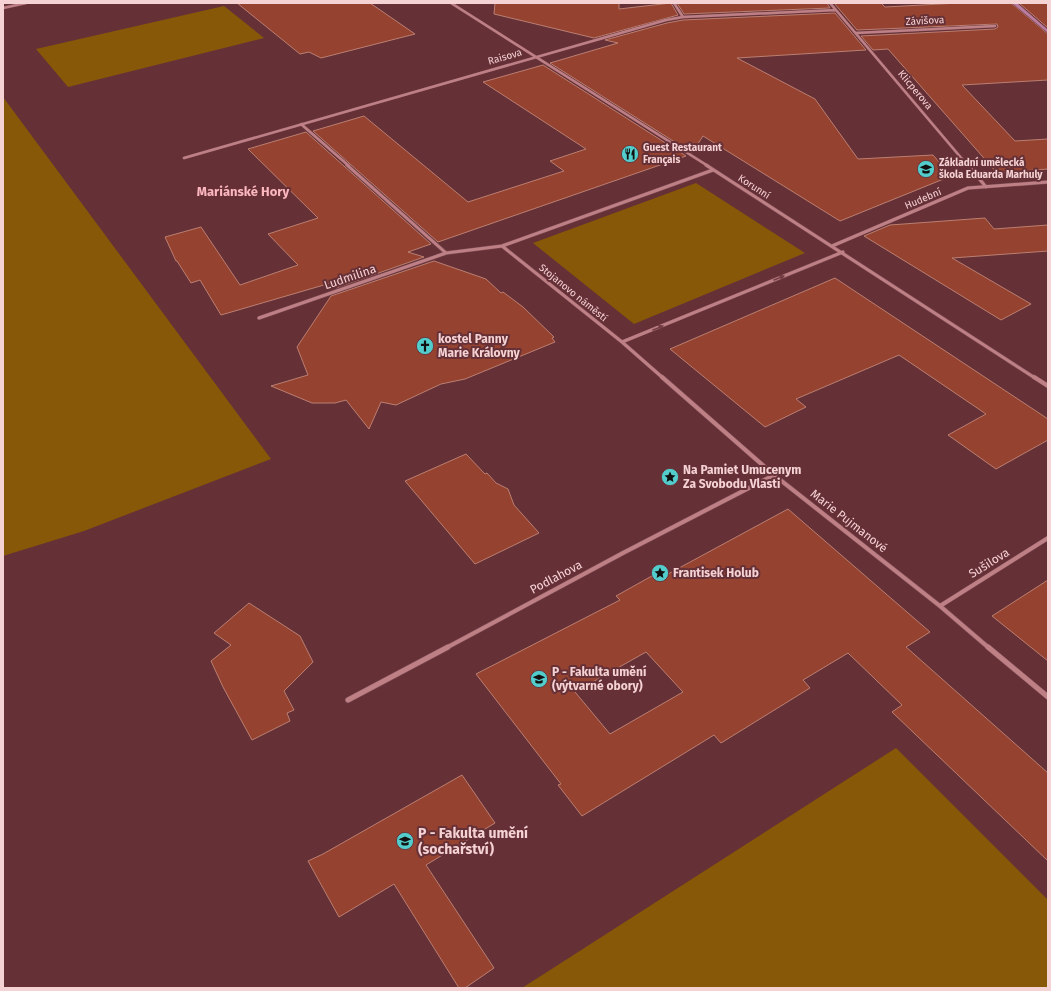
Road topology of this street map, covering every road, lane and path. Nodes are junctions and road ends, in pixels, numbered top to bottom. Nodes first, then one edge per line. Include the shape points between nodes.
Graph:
1 (26, 3) edge
2 (451, 3) edge
3 (674, 3) edge
4 (830, 3) edge
5 (1014, 3) edge
6 (3, 8) edge
7 (836, 10) junction
8 (683, 17) junction
9 (995, 26) dead end
10 (1048, 32) edge
11 (856, 33) junction
12 (536, 57) junction
13 (301, 124) junction
14 (184, 158) dead end
15 (713, 170) junction
16 (1048, 182) edge
17 (986, 187) junction
18 (502, 246) junction
19 (832, 246) junction
20 (843, 252) junction
21 (446, 253) junction
22 (259, 318) dead end
23 (622, 342) junction
24 (1048, 386) edge
25 (774, 474) junction
26 (1048, 538) edge
27 (940, 606) junction
28 (1048, 697) edge
29 (348, 700) dead end

1 - 6 street
2 - 12 street, Korunní
3 - 8 street
4 - 7 street, Klicperova
5 - 10 street
7 - 8 street, Raisova
7 - 11 street, Klicperova
8 - 12 street, Raisova
9 - 11 street, Závišova
11 - 17 street, Klicperova
12 - 13 street, Raisova
12 - 15 street, Korunní
13 - 14 street, Raisova
13 - 21 street
15 - 18 street
15 - 19 street, Korunní
16 - 17 street, Hudební
17 - 19 street, Hudební via 968,188
18 - 21 street, Ludmilina
18 - 23 street, Stojanovo náměstí
19 - 20 street, Korunní
23 -> 20 street
20 - 24 street, Korunní
21 - 22 street, Ludmilina
23 - 25 street, Marie Pujmanové
25 - 27 street, Marie Pujmanové
25 - 29 street, Podlahova
26 - 27 street, Sušilova
27 - 28 street, Marie Pujmanové

